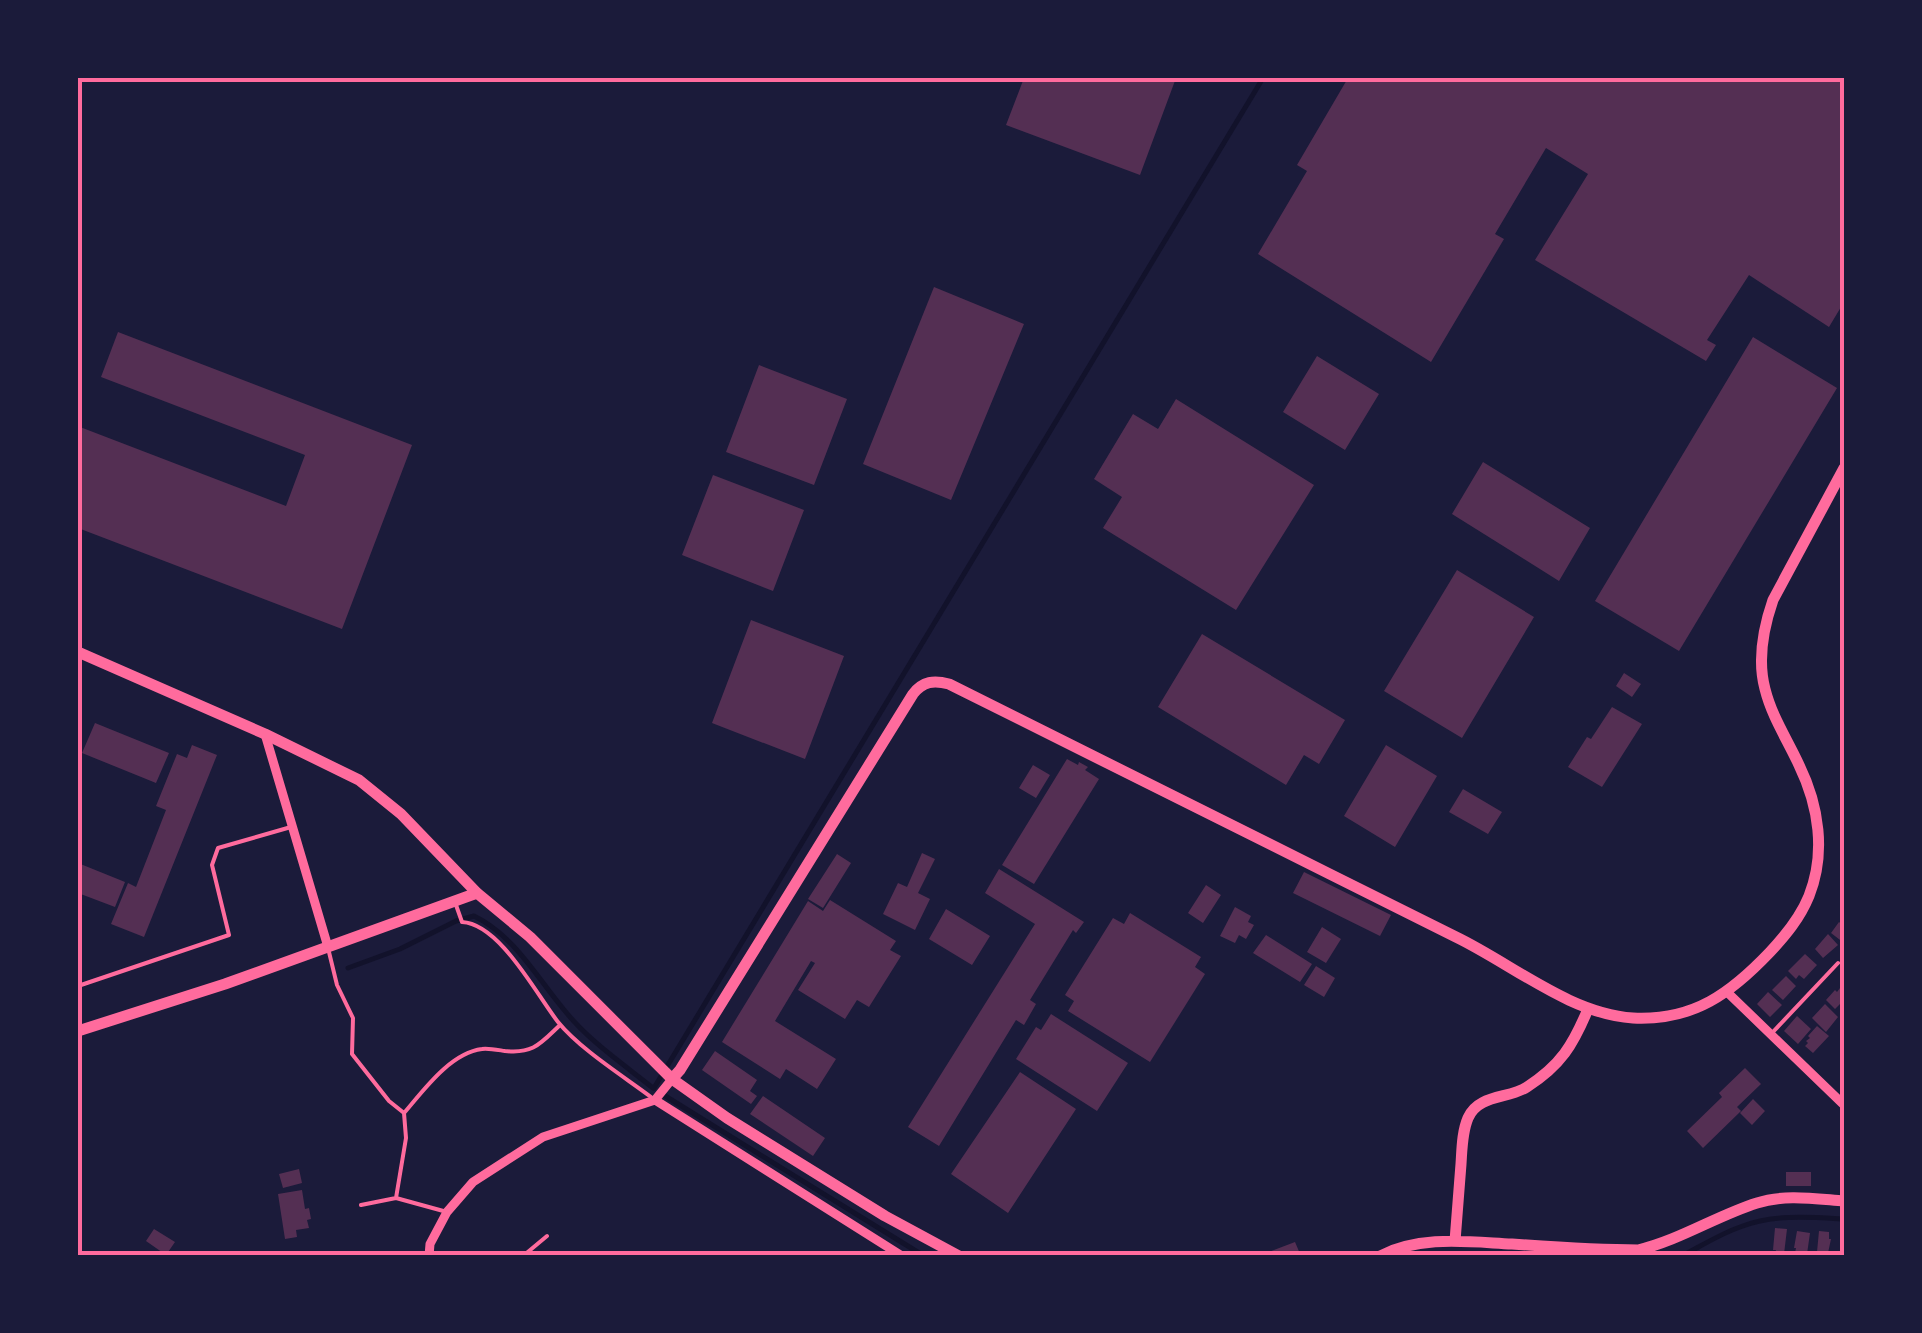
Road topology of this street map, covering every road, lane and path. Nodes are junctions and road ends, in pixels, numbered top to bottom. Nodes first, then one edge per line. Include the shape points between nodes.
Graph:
1 (1844, 468) edge
2 (78, 652) edge
3 (265, 734) junction
4 (291, 827) junction
5 (477, 893) junction
6 (454, 902) junction
7 (328, 947) junction
8 (1838, 962) dead end
9 (78, 986) edge
10 (1727, 992) junction
11 (1588, 1009) junction
12 (560, 1024) junction
13 (78, 1031) edge
14 (1771, 1034) junction
15 (663, 1086) junction
16 (1844, 1104) edge
17 (404, 1114) junction
18 (396, 1198) junction
19 (1844, 1201) edge
20 (361, 1205) dead end
21 (447, 1212) junction
22 (547, 1236) dead end
23 (1455, 1242) junction
24 (429, 1256) edge
25 (523, 1256) edge
26 (902, 1256) edge
27 (959, 1256) edge
28 (1380, 1256) edge

1 - 10 street via 1773,600 1761,653 1768,702 1815,812 1814,879 1794,925
2 - 3 street
3 - 4 street
3 - 5 street via 359,780 402,814
4 - 7 street
4 - 9 lane via 218,848 212,865 229,935
5 - 6 street
5 - 15 street via 647,1054
6 - 7 street
6 - 12 lane via 462,922 492,935
7 - 13 street
7 - 17 lane via 352,1018 352,1054
8 - 14 lane
10 - 11 street via 1685,1012 1652,1018
10 - 14 street
11 - 15 street via 950,684 930,682 913,694 690,1054
11 - 23 street via 1574,1042 1545,1074 1525,1089 1483,1102 1468,1117
12 - 15 lane
12 - 17 lane via 534,1050 482,1048 456,1060
14 - 16 street
15 - 21 street via 543,1137 473,1182
15 - 26 street
15 - 27 street
17 - 18 lane
18 - 20 lane
18 - 21 lane
19 - 23 street via 1759,1202 1638,1250
21 - 24 street
22 - 25 lane
23 - 28 street

